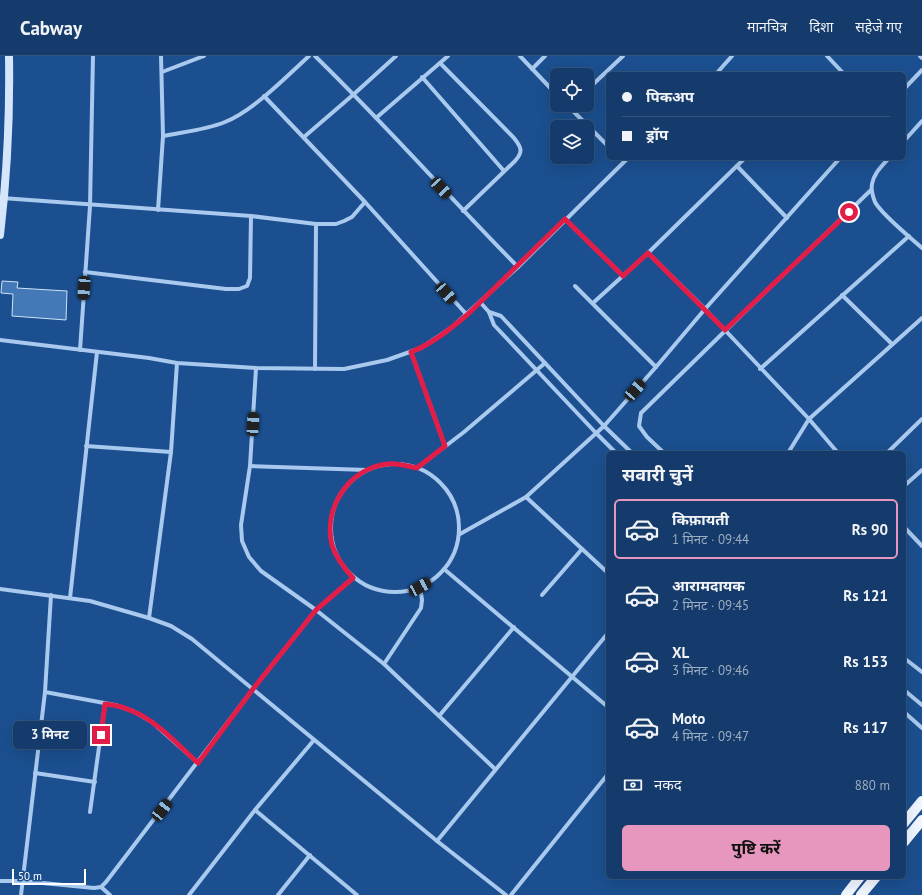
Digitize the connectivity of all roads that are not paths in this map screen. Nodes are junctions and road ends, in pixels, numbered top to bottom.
1 (9, 56) edge
2 (93, 56) edge
3 (161, 56) edge
4 (204, 56) edge
5 (309, 56) edge
6 (315, 56) edge
7 (396, 56) edge
8 (448, 56) edge
9 (520, 56) edge
10 (545, 56) edge
11 (623, 56) edge
12 (732, 56) edge
13 (827, 56) edge
14 (440, 63) junction
15 (532, 69) junction
16 (840, 70) joint
17 (922, 70) edge
18 (162, 72) junction
19 (606, 72) edge
20 (606, 72) edge
21 (720, 72) edge
22 (838, 72) edge
23 (422, 77) junction
24 (594, 83) edge
25 (906, 87) edge
26 (550, 88) edge
27 (354, 94) junction
28 (264, 96) junction
29 (575, 112) edge
30 (376, 118) junction
31 (922, 121) edge
32 (163, 136) junction
33 (304, 137) junction
34 (906, 139) edge
35 (606, 144) edge
36 (626, 160) edge
37 (743, 160) edge
38 (838, 160) edge
39 (887, 160) edge
40 (623, 162) joint
41 (737, 166) junction
42 (504, 171) junction
43 (871, 190) junction
44 (2, 198) edge
45 (365, 202) junction
46 (90, 206) junction
47 (158, 210) junction
48 (463, 211) junction
49 (251, 216) junction
50 (786, 218) junction
51 (565, 219) junction
52 (316, 224) junction
53 (0, 236) edge
54 (909, 236) junction
55 (922, 248) edge
56 (648, 253) junction
57 (518, 267) junction
58 (85, 272) junction
59 (623, 276) junction
60 (575, 286) dead end
61 (842, 295) junction
62 (480, 302) junction
63 (593, 303) junction
64 (705, 309) junction
65 (489, 312) junction
66 (467, 315) junction
67 (922, 318) edge
68 (725, 330) junction
69 (0, 340) edge
70 (892, 344) junction
71 (80, 350) junction
72 (97, 352) junction
73 (411, 352) junction
74 (177, 363) junction
75 (545, 363) junction
76 (656, 367) junction
77 (256, 368) junction
78 (314, 369) junction
79 (760, 369) junction
80 (536, 370) junction
81 (922, 419) edge
82 (809, 420) junction
83 (604, 426) junction
84 (596, 433) junction
85 (86, 446) junction
86 (445, 446) junction
87 (614, 451) edge
88 (630, 451) edge
89 (662, 451) edge
90 (789, 451) edge
91 (836, 451) edge
92 (889, 451) edge
93 (171, 452) junction
94 (250, 466) junction
95 (417, 468) junction
96 (367, 470) junction
97 (922, 470) edge
98 (906, 484) edge
99 (526, 497) junction
100 (906, 529) edge
101 (460, 534) junction
102 (922, 546) edge
103 (582, 549) junction
104 (444, 569) junction
105 (606, 571) edge
106 (353, 578) junction
107 (420, 587) junction
108 (0, 589) edge
109 (51, 595) junction
110 (542, 595) dead end
111 (70, 598) junction
112 (316, 610) junction
113 (149, 618) junction
114 (514, 628) junction
115 (606, 636) edge
116 (906, 660) edge
117 (384, 664) junction
118 (922, 672) edge
119 (573, 677) junction
120 (253, 689) junction
121 (45, 692) junction
122 (906, 692) edge
123 (105, 704) junction
124 (606, 705) edge
125 (922, 705) edge
126 (906, 714) edge
127 (439, 716) junction
128 (922, 728) edge
129 (314, 740) junction
130 (198, 763) junction
131 (495, 769) junction
132 (35, 773) junction
133 (606, 776) edge
134 (94, 782) junction
135 (922, 801) edge
136 (255, 810) junction
137 (90, 812) dead end
138 (922, 820) edge
139 (906, 821) edge
140 (906, 840) edge
141 (437, 841) junction
142 (310, 855) junction
143 (858, 879) edge
144 (874, 879) edge
145 (0, 881) edge
146 (22, 881) junction
147 (101, 887) junction
148 (21, 895) edge
149 (110, 895) edge
150 (189, 895) edge
151 (278, 895) edge
152 (357, 895) edge
153 (506, 895) edge
154 (511, 895) edge
155 (846, 895) edge
156 (861, 895) edge

1 - 44 street
2 - 46 street
3 - 18 street
4 - 18 street
5 - 28 street
6 - 27 street
7 - 27 street
8 - 14 street
9 - 15 street
10 - 15 street
11 - 19 street
12 - 21 street
13 - 16 street
14 - 23 street
14 - 42 street
15 - 26 street
16 - 22 street
17 - 25 street
18 - 32 street
20 - 24 street
23 - 30 street
23 - 42 street
27 - 30 street
27 - 33 street
28 - 32 street
28 - 33 street
29 - 35 street
30 - 48 street
31 - 34 street
32 - 47 street
33 - 45 street
36 - 40 street
37 - 41 street
38 - 50 street
39 - 43 street
40 - 51 street
41 - 50 street
41 - 56 street
42 - 48 street
43 - 54 street
43 - 68 street
44 - 46 street
44 - 53 street
45 - 52 street
45 - 66 street
46 - 47 street
46 - 58 street
47 - 49 street
48 - 57 street
49 - 52 street
49 - 58 street
50 - 64 street
51 - 57 street
51 - 59 street
52 - 78 street
54 - 55 street
54 - 61 street
56 - 59 street
56 - 64 street
57 - 62 street
58 - 71 street
59 - 63 street
60 - 63 street
61 - 70 street
61 - 79 street
62 - 65 street
62 - 66 street
63 - 76 street
64 - 68 street
64 - 76 street
65 - 75 street
65 - 80 street
66 - 73 street
67 - 70 street
68 - 79 street
68 - 89 street
69 - 71 street
70 - 82 street
71 - 72 street
72 - 74 street
72 - 85 street
73 - 78 street
73 - 86 street
74 - 77 street
74 - 93 street
75 - 80 street
75 - 83 street
76 - 83 street
77 - 78 street
77 - 94 street
79 - 82 street
80 - 84 street
80 - 86 street
81 - 92 street
82 - 90 street
82 - 91 street
83 - 84 street
83 - 88 street
84 - 87 street
84 - 99 street
85 - 93 street
85 - 111 street
86 - 95 street
93 - 113 street
94 - 96 street
94 - 112 street
95 - 96 street
95 - 101 street
96 - 106 street
97 - 98 street
99 - 101 street
99 - 103 street
100 - 102 street
101 - 104 street
103 - 105 street
103 - 110 street
104 - 107 street
104 - 114 street
106 - 107 street
106 - 112 street
107 - 117 street
108 - 109 street
109 - 111 street
109 - 121 street
111 - 113 street
112 - 117 street
112 - 120 street
113 - 120 street
114 - 119 street
114 - 127 street
115 - 119 street
116 - 118 street
117 - 127 street
119 - 124 street
119 - 131 street
120 - 129 street
120 - 130 street
121 - 123 street
121 - 132 street
122 - 125 street
123 - 130 street
123 - 134 street
126 - 128 street
127 - 131 street
129 - 136 street
129 - 141 street
130 - 147 street
131 - 141 street
132 - 134 street
132 - 146 street
133 - 154 street
134 - 137 street
135 - 139 main road
136 - 142 street
136 - 150 street
138 - 140 main road
141 - 153 street
142 - 151 street
142 - 152 street
143 - 155 main road
144 - 156 main road
145 - 146 street
146 - 147 street
146 - 148 street
147 - 149 street

